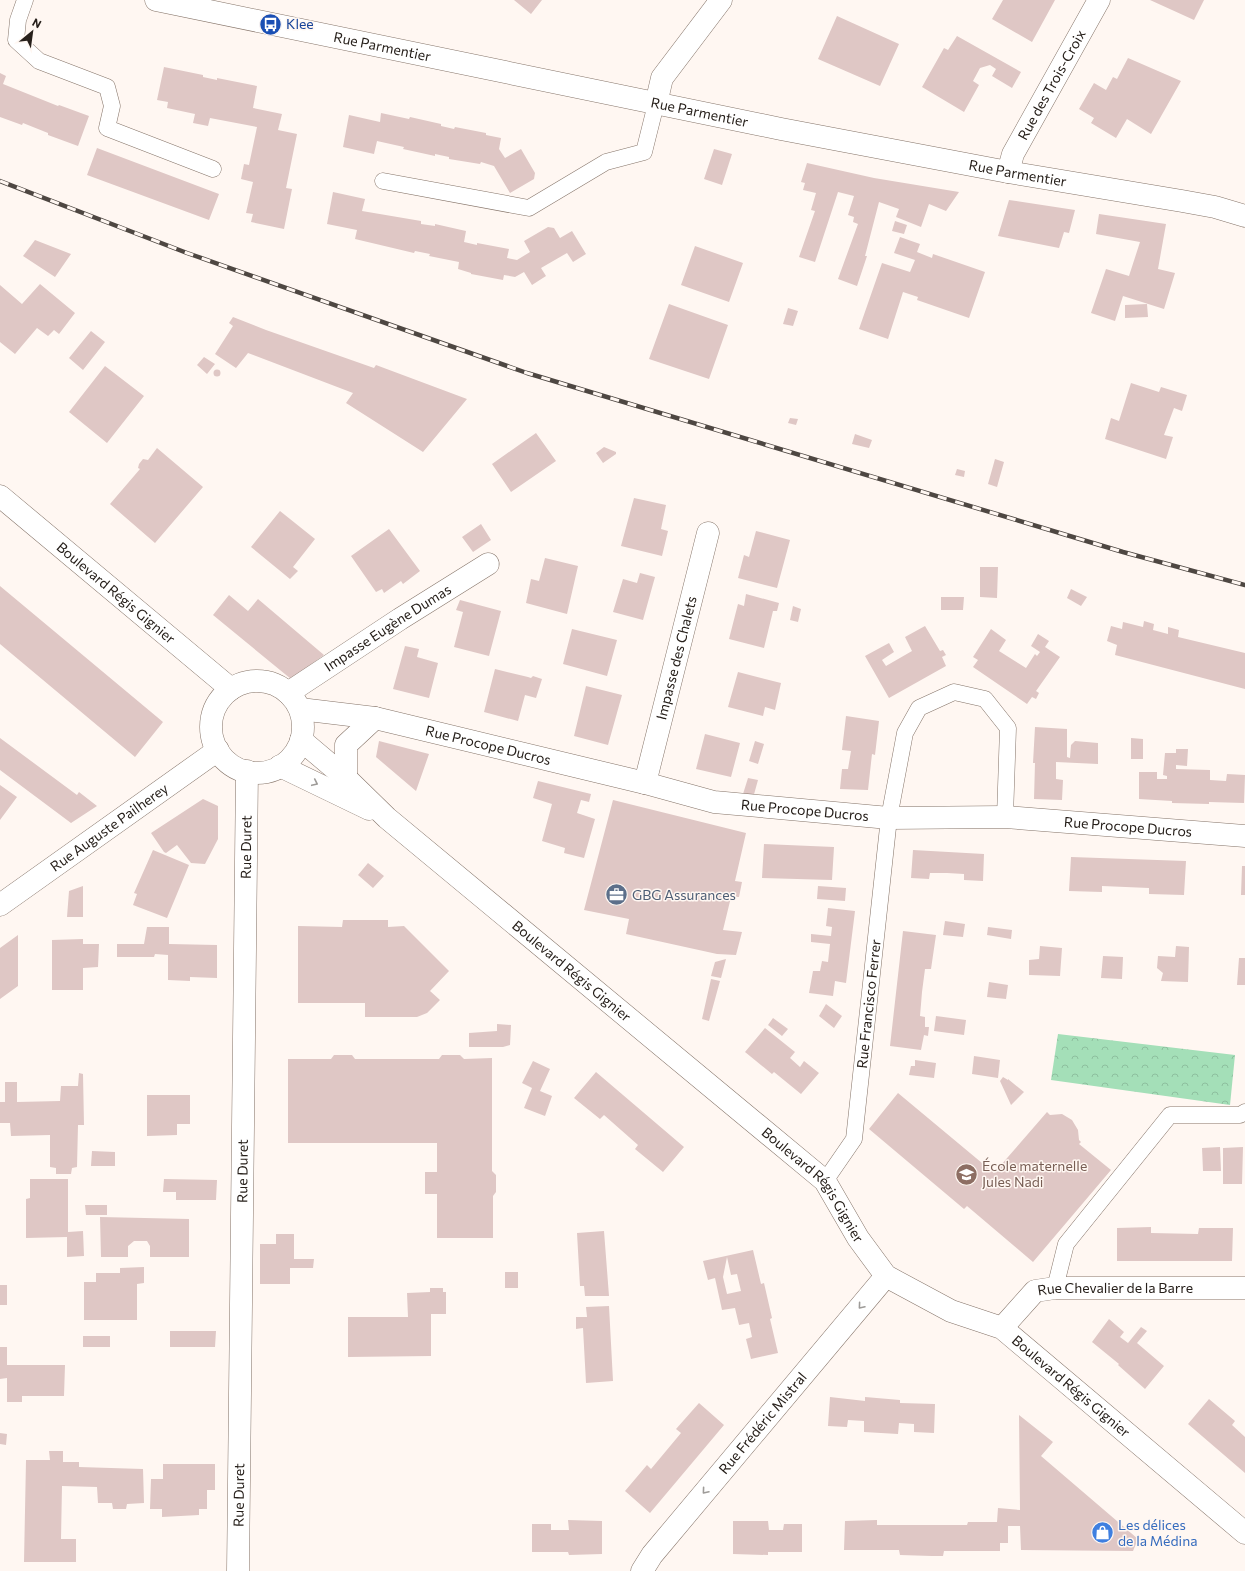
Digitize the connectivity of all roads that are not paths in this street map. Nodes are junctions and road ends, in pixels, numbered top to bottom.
1 (25, 0) edge
2 (156, 0) edge
3 (721, 0) edge
4 (1099, 0) edge
5 (656, 104) junction
6 (213, 169) dead end
7 (1008, 172) junction
8 (383, 181) dead end
9 (1245, 216) edge
10 (0, 496) edge
11 (708, 533) dead end
12 (488, 564) dead end
13 (231, 689) junction
14 (294, 701) junction
15 (375, 718) junction
16 (301, 740) junction
17 (218, 750) junction
18 (280, 766) junction
19 (247, 771) junction
20 (346, 778) junction
21 (645, 783) junction
22 (387, 818) junction
23 (889, 818) junction
24 (1005, 818) junction
25 (1245, 836) edge
26 (0, 904) edge
27 (1245, 1112) edge
28 (825, 1182) junction
29 (886, 1276) junction
30 (1055, 1288) junction
31 (1245, 1288) edge
32 (1002, 1328) junction
33 (1245, 1532) edge
34 (238, 1571) edge
35 (642, 1571) edge

1 - 6 lane
2 - 5 street, Rue Parmentier
3 - 5 street
4 - 7 street, Rue des Trois-Croix
5 - 7 street, Rue Parmentier
5 - 8 lane
7 - 9 street, Rue Parmentier
10 - 13 street, Boulevard Régis Gignier
11 - 21 street, Impasse des Chalets
12 - 14 street, Impasse Eugène Dumas
13 - 14 street
13 - 17 street
14 - 15 street, Rue Procope Ducros
14 - 16 street
15 - 20 street
15 - 21 street, Rue Procope Ducros
16 - 18 street
16 - 20 street, Boulevard Régis Gignier
17 - 19 street
17 - 26 street, Rue Auguste Pailherey
18 - 19 street
18 -> 22 street, Boulevard Régis Gignier
19 - 34 street, Rue Duret
20 - 22 street, Boulevard Régis Gignier
21 - 23 street, Rue Procope Ducros
22 - 28 street, Boulevard Régis Gignier
23 - 24 street, Rue Procope Ducros
23 - 24 lane, Rue Francisco Ferrer
23 - 28 lane, Rue Francisco Ferrer
24 - 25 street, Rue Procope Ducros
27 - 30 lane
28 - 29 street, Boulevard Régis Gignier
29 - 32 street, Boulevard Régis Gignier
29 -> 35 street, Rue Frédéric Mistral
30 - 31 street, Rue Chevalier de la Barre
30 - 32 street, Rue Chevalier de la Barre
32 - 33 street, Boulevard Régis Gignier

